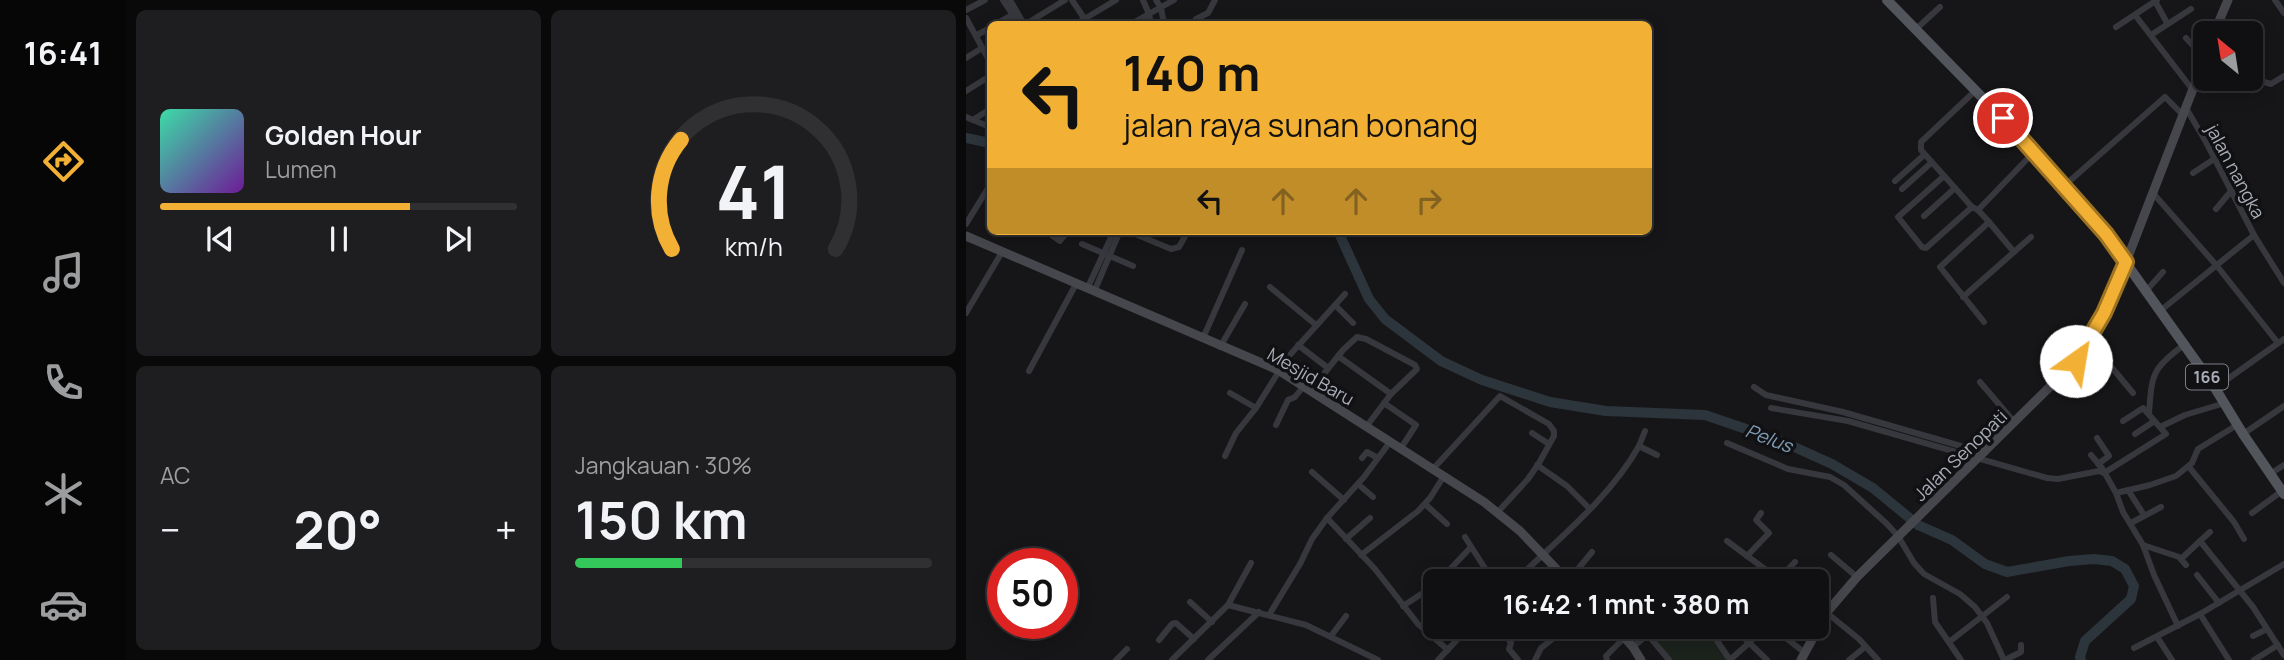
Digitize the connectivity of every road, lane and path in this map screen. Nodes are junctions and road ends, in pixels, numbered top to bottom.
1 (985, 0) edge
2 (1003, 0) edge
3 (1065, 0) edge
4 (1072, 0) edge
5 (1116, 0) edge
6 (1143, 0) edge
7 (1156, 0) edge
8 (1174, 0) edge
9 (1215, 0) edge
10 (1887, 0) edge
11 (2228, 0) edge
12 (2156, 1) edge
13 (1012, 3) edge
14 (2279, 3) edge
15 (1940, 7) dead end
16 (2191, 9) dead end
17 (966, 10) edge
18 (1156, 11) junction
19 (2284, 13) edge
20 (1015, 14) junction
21 (2135, 15) junction
22 (966, 18) edge
23 (1196, 19) dead end
24 (1002, 21) edge
25 (1018, 21) edge
26 (1022, 21) edge
27 (1030, 21) edge
28 (1085, 21) edge
29 (1087, 21) edge
30 (1137, 21) edge
31 (1152, 21) edge
32 (1162, 21) edge
33 (2220, 21) edge
34 (2167, 23) junction
35 (968, 27) edge
36 (2116, 27) dead end
37 (1916, 29) junction
38 (987, 30) edge
39 (976, 35) junction
40 (2151, 35) junction
41 (2186, 38) dead end
42 (2193, 45) edge
43 (982, 48) junction
44 (987, 57) edge
45 (966, 58) edge
46 (2284, 76) edge
47 (987, 78) edge
48 (2263, 82) edge
49 (2192, 89) joint
50 (966, 90) edge
51 (1976, 90) junction
52 (987, 110) edge
53 (2184, 111) junction
54 (970, 119) edge
55 (987, 126) edge
56 (2034, 152) junction
57 (1924, 155) junction
58 (2214, 159) junction
59 (1931, 163) junction
60 (2193, 173) dead end
61 (1944, 176) junction
62 (1895, 181) dead end
63 (2064, 186) junction
64 (1955, 188) junction
65 (1902, 189) dead end
66 (987, 190) edge
67 (2232, 190) junction
68 (2152, 192) junction
69 (1975, 208) junction
70 (2216, 209) dead end
71 (1924, 216) dead end
72 (1989, 222) junction
73 (966, 224) edge
74 (1052, 235) edge
75 (1065, 235) edge
76 (1113, 235) edge
77 (1118, 235) edge
78 (1138, 235) edge
79 (1186, 235) edge
80 (2254, 235) junction
81 (966, 236) edge
82 (2031, 237) dead end
83 (1082, 244) dead end
84 (1242, 250) dead end
85 (1002, 252) junction
86 (2014, 252) junction
87 (1107, 255) junction
88 (2126, 262) junction
89 (1133, 266) dead end
90 (2217, 266) junction
91 (2163, 272) dead end
92 (2284, 283) edge
93 (1076, 284) junction
94 (1270, 287) dead end
95 (1091, 290) junction
96 (2146, 291) junction
97 (1345, 294) dead end
98 (1963, 297) junction
99 (1245, 304) dead end
100 (1335, 305) junction
101 (2160, 311) junction
102 (966, 313) edge
103 (1984, 322) dead end
104 (1353, 323) dead end
105 (1316, 325) junction
106 (1203, 338) junction
107 (2089, 340) junction
108 (2281, 341) edge
109 (1298, 345) junction
110 (2184, 345) junction
111 (1220, 347) junction
112 (1338, 356) junction
113 (2076, 361) junction
114 (1328, 368) junction
115 (1278, 370) junction
116 (1029, 371) dead end
117 (1980, 382) dead end
118 (2097, 385) dead end
119 (1754, 387) dead end
120 (2215, 388) junction
121 (1306, 389) junction
122 (1230, 393) dead end
123 (2133, 393) dead end
124 (1391, 394) junction
125 (1384, 403) junction
126 (2225, 403) junction
127 (2284, 406) edge
128 (1256, 408) junction
129 (1771, 408) dead end
130 (2123, 421) dead end
131 (2015, 424) junction
132 (2157, 424) junction
133 (1276, 425) dead end
134 (1366, 427) junction
135 (2244, 430) junction
136 (1645, 431) dead end
137 (1532, 433) dead end
138 (2135, 434) dead end
139 (2097, 438) dead end
140 (1390, 442) junction
141 (1727, 443) dead end
142 (1549, 444) junction
143 (1639, 446) junction
144 (1401, 448) junction
145 (1657, 455) dead end
146 (2091, 455) dead end
147 (1225, 456) dead end
148 (1982, 456) junction
149 (1362, 458) dead end
150 (1378, 458) junction
151 (1537, 466) junction
152 (2101, 467) junction
153 (2189, 467) junction
154 (1433, 469) junction
155 (2276, 470) edge
156 (1312, 472) dead end
157 (1444, 476) junction
158 (1358, 484) junction
159 (2128, 490) junction
160 (2116, 493) junction
161 (2283, 493) edge
162 (1373, 497) dead end
163 (1344, 500) junction
164 (1425, 503) junction
165 (2161, 507) dead end
166 (1589, 508) junction
167 (1497, 513) junction
168 (1761, 513) dead end
169 (2252, 513) dead end
170 (2144, 515) junction
171 (1370, 517) dead end
172 (1327, 518) junction
173 (2130, 523) junction
174 (1447, 524) dead end
175 (2210, 532) dead end
176 (1465, 537) dead end
177 (1346, 539) junction
178 (2244, 539) dead end
179 (1895, 540) junction
180 (1727, 541) dead end
181 (2200, 541) junction
182 (2143, 545) junction
183 (1471, 547) junction
184 (1592, 552) dead end
185 (1543, 554) junction
186 (1361, 555) junction
187 (1830, 555) dead end
188 (1747, 556) junction
189 (1795, 562) dead end
190 (1251, 563) dead end
191 (2284, 564) edge
192 (1761, 568) edge
193 (1450, 569) edge
194 (1485, 569) edge
195 (1527, 569) edge
196 (1557, 569) edge
197 (1578, 569) edge
198 (1789, 569) edge
199 (2197, 575) dead end
200 (1857, 577) junction
201 (2238, 590) junction
202 (1423, 593) edge
203 (2007, 597) dead end
204 (1933, 598) dead end
205 (1190, 602) dead end
206 (2219, 603) junction
207 (1228, 605) junction
208 (1403, 606) junction
209 (1829, 610) edge
210 (1259, 612) junction
211 (1829, 614) edge
212 (2200, 614) junction
213 (1269, 615) junction
214 (1346, 616) dead end
215 (1983, 617) junction
216 (1212, 622) junction
217 (2178, 626) junction
218 (2267, 629) junction
219 (1331, 636) junction
220 (2253, 636) dead end
221 (2157, 637) junction
222 (1194, 639) junction
223 (1458, 639) edge
224 (1508, 639) edge
225 (1552, 639) edge
226 (1623, 639) edge
227 (1627, 639) edge
228 (1643, 639) edge
229 (1651, 639) edge
230 (1716, 639) edge
231 (1747, 639) edge
232 (1752, 639) edge
233 (1784, 639) edge
234 (1812, 639) edge
235 (1159, 640) dead end
236 (1750, 642) junction
237 (1949, 642) junction
238 (2021, 645) dead end
239 (2278, 645) junction
240 (1865, 646) junction
241 (1633, 647) junction
242 (2134, 648) dead end
243 (1127, 649) dead end
244 (1448, 650) junction
245 (2284, 656) edge
246 (1802, 657) edge
247 (1116, 660) edge
248 (1172, 660) edge
249 (1208, 660) edge
250 (1378, 660) edge
251 (1438, 660) edge
252 (1518, 660) edge
253 (1535, 660) edge
254 (1607, 660) edge
255 (1641, 660) edge
256 (1669, 660) edge
257 (1730, 660) edge
258 (1767, 660) edge
259 (1849, 660) edge
260 (1878, 660) edge
261 (1961, 660) edge
262 (2004, 660) edge
263 (2172, 660) edge
264 (2229, 660) edge
265 (2254, 660) edge

1 - 17 street
2 - 13 street
3 - 27 street
4 - 28 street
5 - 29 street
6 - 18 street
7 - 18 street
8 - 18 street
9 - 23 street
10 - 37 main road, 166
11 - 33 main road
12 - 21 street
12 - 34 street
13 - 20 street
14 - 19 street
15 - 37 street
16 - 34 street
18 - 30 street
18 - 31 street
18 - 32 street
20 - 24 street
20 - 25 street
20 - 26 street
21 - 36 street
21 - 40 street
22 - 35 street
34 - 40 street
35 - 39 street
37 - 51 main road, 166
38 - 39 street
39 - 43 street
40 - 49 street
41 - 42 street
43 - 44 street
43 - 45 street
46 - 48 street
47 - 50 street
49 - 53 main road, Jalan Senopati
51 - 56 main road, 166
51 - 57 street
52 - 54 street
53 - 58 street, jalan nangka
53 - 63 street
53 - 68 main road, Jalan Senopati
54 - 55 street
56 - 63 main road, 166
56 - 69 street
57 - 59 street
57 - 62 street
58 - 60 street
58 - 67 street, jalan nangka
59 - 61 street
59 - 65 street
61 - 64 street
61 - 69 street
63 - 88 main road, 166
64 - 69 street
64 - 71 street
66 - 73 street
67 - 70 street
67 - 80 street, jalan nangka
68 - 88 main road, Jalan Senopati
68 - 90 street
69 - 72 street
72 - 86 street
72 - 98 street
74 - 75 street
76 - 87 street
77 - 87 street
78 - 79 street
80 - 90 street
80 - 92 street, jalan nangka
81 - 85 main road, Mesjid Baru
82 - 86 street
83 - 87 street
84 - 106 street
85 - 93 main road, Mesjid Baru
85 - 102 street
86 - 98 street
87 - 89 street
87 - 95 street
88 - 96 main road, 166
88 - 107 main road, Jalan Senopati
90 - 101 street
90 - 108 street
91 - 96 street
93 - 95 main road, Mesjid Baru
93 - 116 street
94 - 105 street
95 - 106 main road, Mesjid Baru
96 - 101 main road, 166
97 - 100 street
98 - 103 street
99 - 111 street
100 - 104 street
100 - 105 street
101 - 110 main road, 166
105 - 109 street
106 - 111 main road, Mesjid Baru
107 - 113 main road, Jalan Senopati
107 - 123 street
108 - 120 street
109 - 114 street
109 - 115 street
110 - 120 main road, 166
110 - 132 street
111 - 115 main road, Mesjid Baru
112 - 114 street
112 - 124 street
112 - 124 street
113 - 118 street
113 - 131 main road, Jalan Senopati
114 - 121 street
115 - 121 main road, Mesjid Baru
115 - 128 street
117 - 131 street
119 - 148 street
120 - 126 main road, 166
121 - 133 street
121 - 134 main road, Mesjid Baru
122 - 128 street
124 - 125 street
125 - 134 street
125 - 144 street
126 - 132 street
126 - 135 main road, 166
127 - 135 street
128 - 147 street
129 - 148 street
130 - 132 street
131 - 148 main road, Jalan Senopati
132 - 138 street
132 - 152 street
134 - 140 main road, Mesjid Baru
135 - 153 street
135 - 155 main road, 166
136 - 143 street
137 - 142 street
139 - 152 street
140 - 144 main road, Mesjid Baru
140 - 150 street
141 - 179 street
142 - 151 street
142 - 154 street
143 - 145 street
143 - 166 street
144 - 154 main road, Mesjid Baru
146 - 152 street
148 - 152 street
148 - 179 main road, Jalan Senopati
149 - 150 street
150 - 158 street
151 - 166 street
151 - 167 street
152 - 160 street
153 - 159 street
153 - 178 street
154 - 157 main road, Mesjid Baru
155 - 161 main road, 166
156 - 163 street
157 - 164 street
157 - 167 main road, Mesjid Baru
158 - 162 street
158 - 163 street
159 - 160 street
159 - 170 street
160 - 173 street
161 - 169 street
163 - 172 street
164 - 174 street
164 - 186 street
165 - 170 street
166 - 185 street
167 - 185 main road, Mesjid Baru
168 - 188 street
170 - 173 street
171 - 177 street
172 - 177 street
172 - 213 street
173 - 182 street
175 - 181 street
176 - 183 street
177 - 186 street
179 - 200 main road, Jalan Senopati
179 - 215 street
180 - 188 street
181 - 182 street
181 - 201 street
182 - 217 street
183 - 193 street
183 - 194 street
184 - 197 street
185 - 195 street
185 - 196 main road, Mesjid Baru
186 - 208 street
187 - 200 street
188 - 192 street
189 - 198 street
190 - 207 street
191 - 201 street
199 - 206 street
200 - 209 main road, Jalan Senopati
201 - 206 street
201 - 218 street
202 - 208 street
203 - 215 street
204 - 237 street
205 - 216 street
206 - 212 street
207 - 210 street
207 - 216 street
208 - 244 street
210 - 213 street
210 - 249 street
211 - 240 street
212 - 217 street
212 - 264 street
213 - 219 street
214 - 219 street
215 - 237 street
215 - 262 street
216 - 222 street
217 - 221 street
218 - 220 street
218 - 239 street
219 - 250 street
221 - 242 street
221 - 263 street
222 - 235 street
222 - 248 street
223 - 244 street
224 - 252 street
225 - 253 street
226 - 254 street
227 - 241 main road
228 - 241 street
229 - 256 street
230 - 257 street
231 - 236 street
232 - 236 street
233 - 246 street
234 - 246 main road, Jalan Senopati
236 - 257 street
236 - 258 street
237 - 261 street
238 - 262 street
239 - 245 street
239 - 265 street
240 - 259 street
240 - 260 street
241 - 255 main road
243 - 247 street
244 - 251 street

